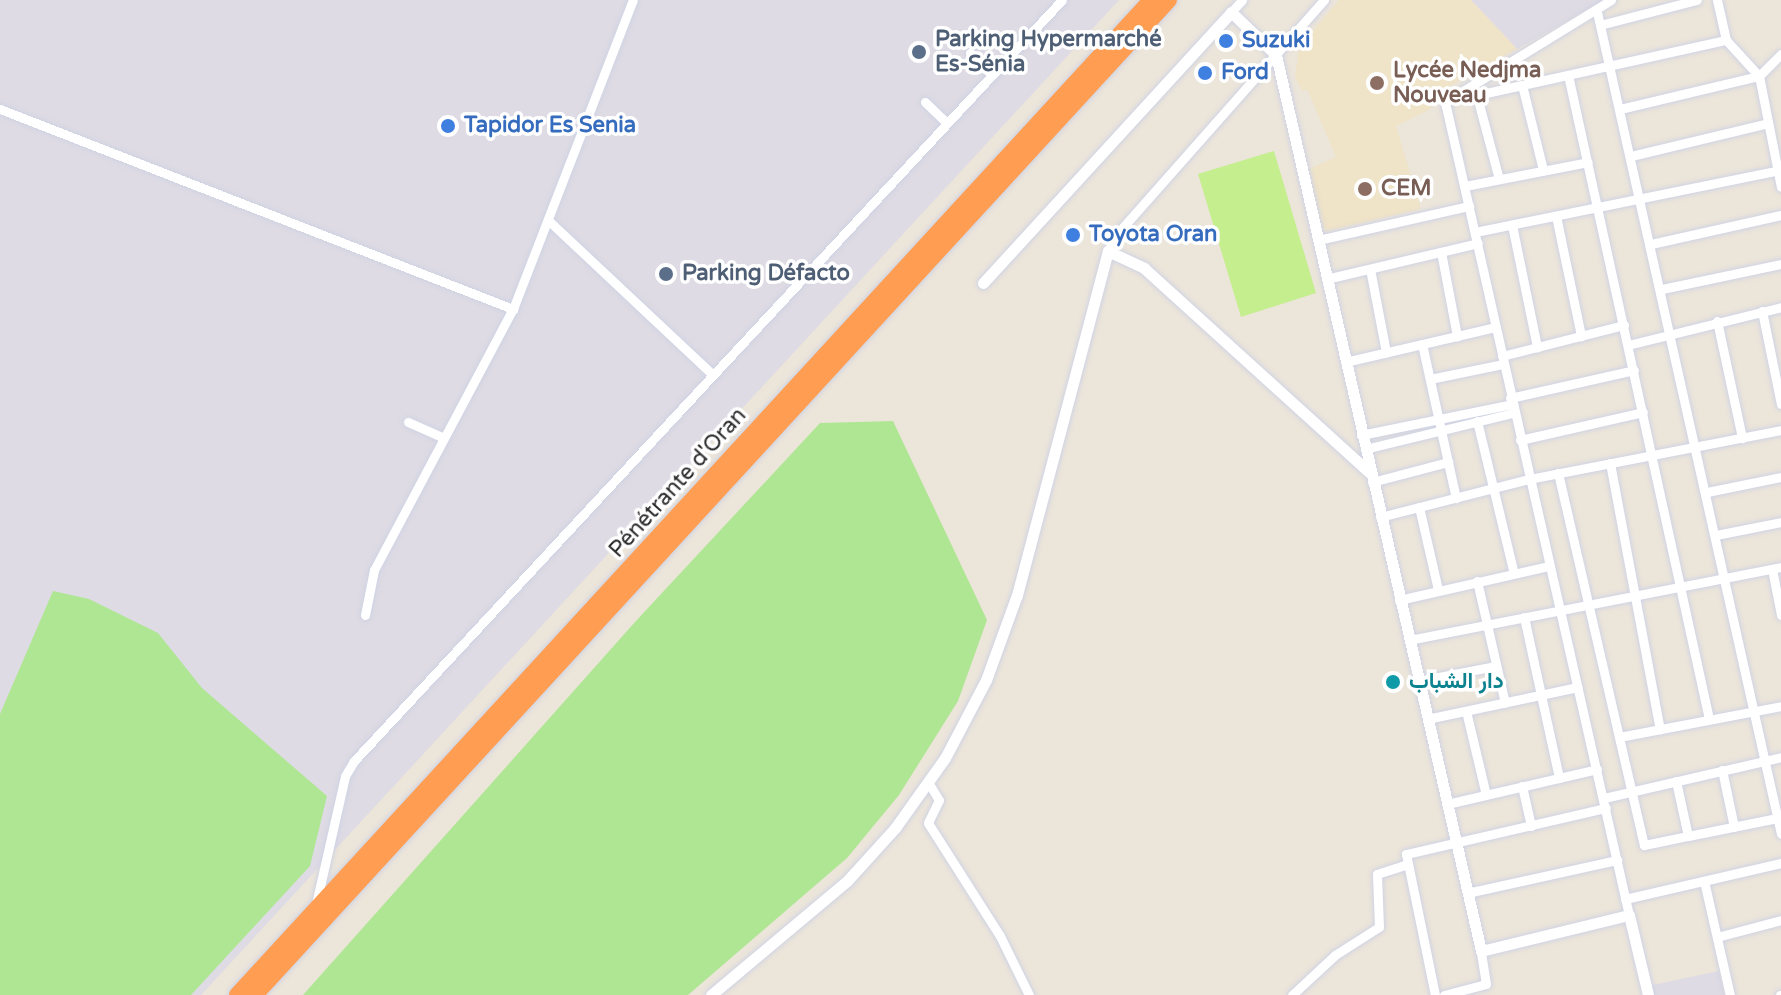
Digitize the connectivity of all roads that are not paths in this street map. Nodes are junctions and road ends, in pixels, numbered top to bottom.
1 (633, 0) edge
2 (1062, 0) edge
3 (1151, 0) edge
4 (1169, 0) edge
5 (1242, 0) edge
6 (1324, 0) edge
7 (1611, 0) edge
8 (1697, 0) edge
9 (1717, 0) edge
10 (1231, 12) junction
11 (1597, 12) junction
12 (1600, 25) junction
13 (1726, 40) junction
14 (970, 53) dead end
15 (1781, 54) edge
16 (1276, 55) junction
17 (1610, 66) junction
18 (992, 75) junction
19 (1568, 75) junction
20 (1759, 76) junction
21 (1473, 82) junction
22 (1522, 85) junction
23 (1477, 95) junction
24 (925, 102) dead end
25 (0, 109) edge
26 (1620, 109) junction
27 (947, 123) junction
28 (1768, 123) junction
29 (1631, 156) junction
30 (1588, 162) junction
31 (1543, 170) junction
32 (1779, 170) edge
33 (1499, 179) junction
34 (1465, 186) junction
35 (1781, 187) edge
36 (1641, 198) junction
37 (1469, 206) junction
38 (1598, 207) junction
39 (1781, 215) edge
40 (1556, 216) junction
41 (548, 220) junction
42 (1512, 225) junction
43 (1475, 232) junction
44 (1318, 240) junction
45 (1478, 243) junction
46 (1651, 244) junction
47 (1108, 251) junction
48 (1441, 252) junction
49 (1781, 264) edge
50 (1370, 269) junction
51 (1326, 279) junction
52 (983, 283) dead end
53 (1662, 289) junction
54 (1781, 307) edge
55 (513, 309) junction
56 (1762, 311) junction
57 (1717, 321) junction
58 (1624, 325) junction
59 (1495, 327) junction
60 (1672, 332) junction
61 (1457, 336) junction
62 (1581, 336) junction
63 (1422, 344) junction
64 (1628, 345) junction
65 (1537, 347) junction
66 (1386, 352) junction
67 (1502, 360) junction
68 (1345, 362) junction
69 (1634, 370) junction
70 (712, 374) junction
71 (1430, 379) junction
72 (1781, 404) edge
73 (1512, 405) junction
74 (1643, 412) junction
75 (1477, 421) junction
76 (408, 422) dead end
77 (1439, 424) junction
78 (1781, 430) edge
79 (1361, 435) junction
80 (444, 438) junction
81 (1742, 438) junction
82 (1520, 440) junction
83 (1697, 448) junction
84 (1365, 449) junction
85 (1653, 455) junction
86 (1448, 462) junction
87 (1610, 463) junction
88 (1558, 473) junction
89 (1781, 477) edge
90 (1371, 478) junction
91 (1529, 479) junction
92 (1493, 488) junction
93 (1707, 492) junction
94 (1456, 498) junction
95 (1419, 507) junction
96 (1380, 517) junction
97 (1781, 522) edge
98 (1716, 535) junction
99 (1549, 566) junction
100 (1777, 568) edge
101 (1514, 574) junction
102 (1725, 578) junction
103 (1477, 581) junction
104 (1682, 587) junction
105 (1438, 590) junction
106 (1636, 596) junction
107 (1399, 600) junction
108 (1589, 605) junction
109 (1560, 610) junction
110 (365, 615) dead end
111 (1781, 615) edge
112 (1524, 617) junction
113 (1485, 625) junction
114 (1409, 640) junction
115 (1495, 666) junction
116 (1418, 681) junction
117 (1578, 687) junction
118 (1541, 695) junction
119 (1505, 703) junction
120 (1781, 706) edge
121 (1466, 711) junction
122 (1752, 712) junction
123 (1427, 719) junction
124 (1709, 719) junction
125 (1660, 729) junction
126 (1619, 737) junction
127 (1781, 757) edge
128 (1763, 760) junction
129 (1597, 769) junction
130 (1722, 770) junction
131 (1559, 778) junction
132 (1676, 781) junction
133 (928, 782) junction
134 (1522, 786) junction
135 (1632, 791) junction
136 (1486, 795) junction
137 (1605, 803) junction
138 (1447, 804) junction
139 (1777, 818) junction
140 (1531, 826) junction
141 (1734, 827) junction
142 (1781, 834) edge
143 (1688, 836) junction
144 (1456, 843) junction
145 (1617, 860) junction
146 (1781, 863) edge
147 (1404, 865) junction
148 (1704, 881) junction
149 (1467, 893) junction
150 (1625, 899) junction
151 (315, 910) junction
152 (1629, 915) junction
153 (1781, 920) edge
154 (1717, 937) junction
155 (1481, 951) junction
156 (237, 995) edge
157 (255, 995) edge
158 (711, 995) edge
159 (1029, 995) edge
160 (1292, 995) edge
161 (1435, 995) edge
162 (1444, 995) edge
163 (1648, 995) edge
164 (1730, 995) edge

1 - 41 street
2 - 18 street
3 - 151 highway, Pénétrante d'Oran
4 - 157 highway, Pénétrante d'Oran
5 - 10 street
6 - 16 street
7 - 11 street
8 - 12 street
9 - 13 street
10 - 16 street
10 - 52 street
11 - 12 street
11 - 21 street
12 - 17 street
13 - 17 street
13 - 20 street
14 - 18 street
15 - 20 street
16 - 44 street
16 - 47 street
17 - 19 street
17 - 26 street
18 - 27 street
19 - 22 street
19 - 30 street
20 - 26 street
20 - 28 street
21 - 23 street
21 - 34 street
22 - 23 street
22 - 31 street
23 - 33 street
24 - 27 street
25 - 55 street
26 - 29 street
27 - 70 street
28 - 29 street
28 - 32 street
29 - 36 street
30 - 31 street
30 - 38 street
31 - 33 street
32 - 35 street
32 - 36 street
33 - 34 street
34 - 37 street
36 - 38 street
36 - 46 street
37 - 43 street
37 - 44 street
38 - 40 street
38 - 58 street
39 - 46 street
40 - 42 street
40 - 62 street
41 - 55 street
41 - 70 street
42 - 43 street
42 - 65 street
43 - 45 street
44 - 51 street
45 - 48 street
45 - 59 street
46 - 53 street
47 - 90 street
47 - 133 street
48 - 50 street
48 - 61 street
49 - 53 street
50 - 51 street
50 - 66 street
51 - 68 street
53 - 60 street
54 - 56 street
55 - 80 street
56 - 57 street
56 - 72 street
57 - 60 street
57 - 81 street
58 - 62 street
58 - 64 street
59 - 61 street
59 - 67 street
60 - 64 street
60 - 83 street
61 - 63 street
62 - 65 street
63 - 66 street
63 - 71 street
64 - 69 street
65 - 67 street
66 - 68 street
67 - 71 street
67 - 73 street
68 - 79 street
69 - 73 street
69 - 74 street
70 - 151 street
71 - 77 street
73 - 75 street
73 - 77 street
73 - 82 street
74 - 82 street
74 - 85 street
75 - 77 street
75 - 92 street
76 - 80 street
77 - 79 street
77 - 84 street
77 - 86 street
78 - 81 street
79 - 84 street
80 - 110 street
81 - 83 street
82 - 91 street
83 - 85 street
83 - 93 street
84 - 90 street
85 - 87 street
85 - 104 street
86 - 90 street
86 - 94 street
87 - 88 street
87 - 106 street
88 - 91 street
88 - 108 street
89 - 93 street
90 - 96 street
91 - 92 street
91 - 99 street
92 - 94 street
92 - 101 street
93 - 98 street
94 - 95 street
95 - 96 street
95 - 105 street
96 - 107 street
97 - 98 street
98 - 102 street
99 - 101 street
99 - 109 street
100 - 102 street
100 - 111 street
101 - 103 street
102 - 104 street
102 - 122 street
103 - 105 street
103 - 113 street
104 - 106 street
104 - 124 street
105 - 107 street
106 - 108 street
106 - 125 street
107 - 114 street
108 - 109 street
108 - 126 street
109 - 112 street
109 - 117 street
112 - 113 street
112 - 118 street
113 - 114 street
113 - 115 street
114 - 116 street
115 - 116 street
115 - 119 street
116 - 123 street
117 - 118 street
117 - 129 street
118 - 119 street
118 - 131 street
119 - 121 street
120 - 122 street
121 - 123 street
121 - 136 street
122 - 124 street
122 - 128 street
123 - 138 street
124 - 125 street
125 - 126 street
126 - 135 street
127 - 128 street
128 - 130 street
128 - 139 street
129 - 131 street
129 - 137 street
130 - 132 street
130 - 141 street
131 - 134 street
132 - 135 street
132 - 143 street
133 - 158 street
133 - 159 street
134 - 136 street
134 - 140 street
135 - 137 street
135 - 143 street
136 - 138 street
137 - 140 street
137 - 145 street
138 - 144 street
139 - 141 street
139 - 142 street
140 - 144 street
141 - 143 street
144 - 147 street
144 - 149 street
145 - 149 street
145 - 150 street
146 - 148 street
147 - 160 street
147 - 161 street
148 - 150 street
148 - 154 street
149 - 155 street
150 - 152 street
151 - 156 highway, Pénétrante d'Oran
152 - 155 street
152 - 163 street
153 - 154 street
154 - 164 street
155 - 162 street

